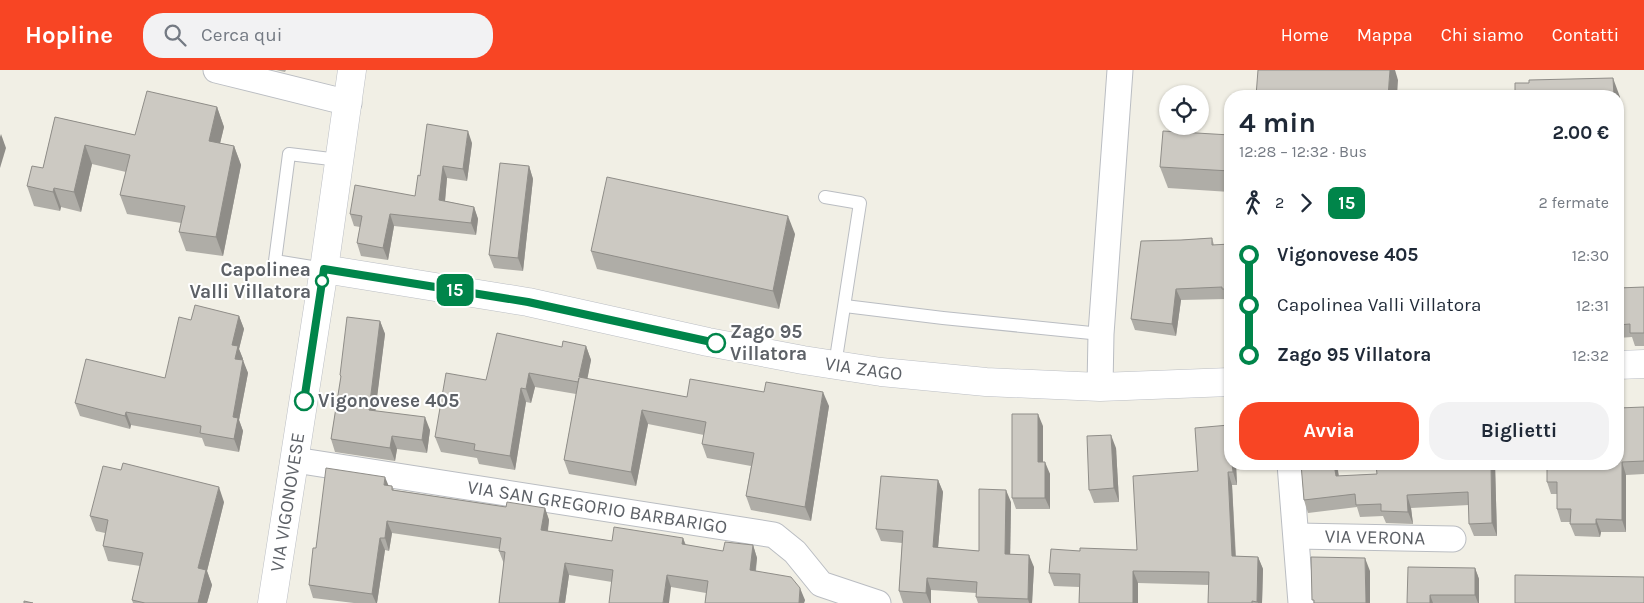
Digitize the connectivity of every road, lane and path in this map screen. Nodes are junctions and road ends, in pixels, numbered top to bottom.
1 (216, 70) edge
2 (352, 70) edge
3 (1120, 70) edge
4 (349, 103) junction
5 (340, 160) junction
6 (825, 197) dead end
7 (324, 269) junction
8 (845, 306) junction
9 (1101, 334) junction
10 (1644, 364) edge
11 (835, 365) junction
12 (1624, 365) edge
13 (1224, 382) edge
14 (1100, 387) junction
15 (295, 460) junction
16 (1291, 470) edge
17 (1297, 536) junction
18 (1453, 539) dead end
19 (272, 603) edge
20 (878, 603) edge
21 (1301, 603) edge

1 - 4 street
2 - 4 street, VIA VIGONOVESE
3 - 9 street
4 - 5 street, VIA VIGONOVESE
5 - 7 street, VIA VIGONOVESE
5 - 7 lane
6 - 8 lane
7 - 11 street, VIA ZAGO
7 - 15 street, VIA VIGONOVESE
8 - 9 lane
8 - 11 lane
9 - 14 street
10 - 12 street
11 - 14 street, VIA ZAGO
13 - 14 street, VIA ZAGO
15 - 19 street, VIA VIGONOVESE
15 - 20 street, VIA SAN GREGORIO BARBARIGO
16 - 17 street, VIA VERONA
17 - 18 street, VIA VERONA
17 - 21 street, VIA VERONA

